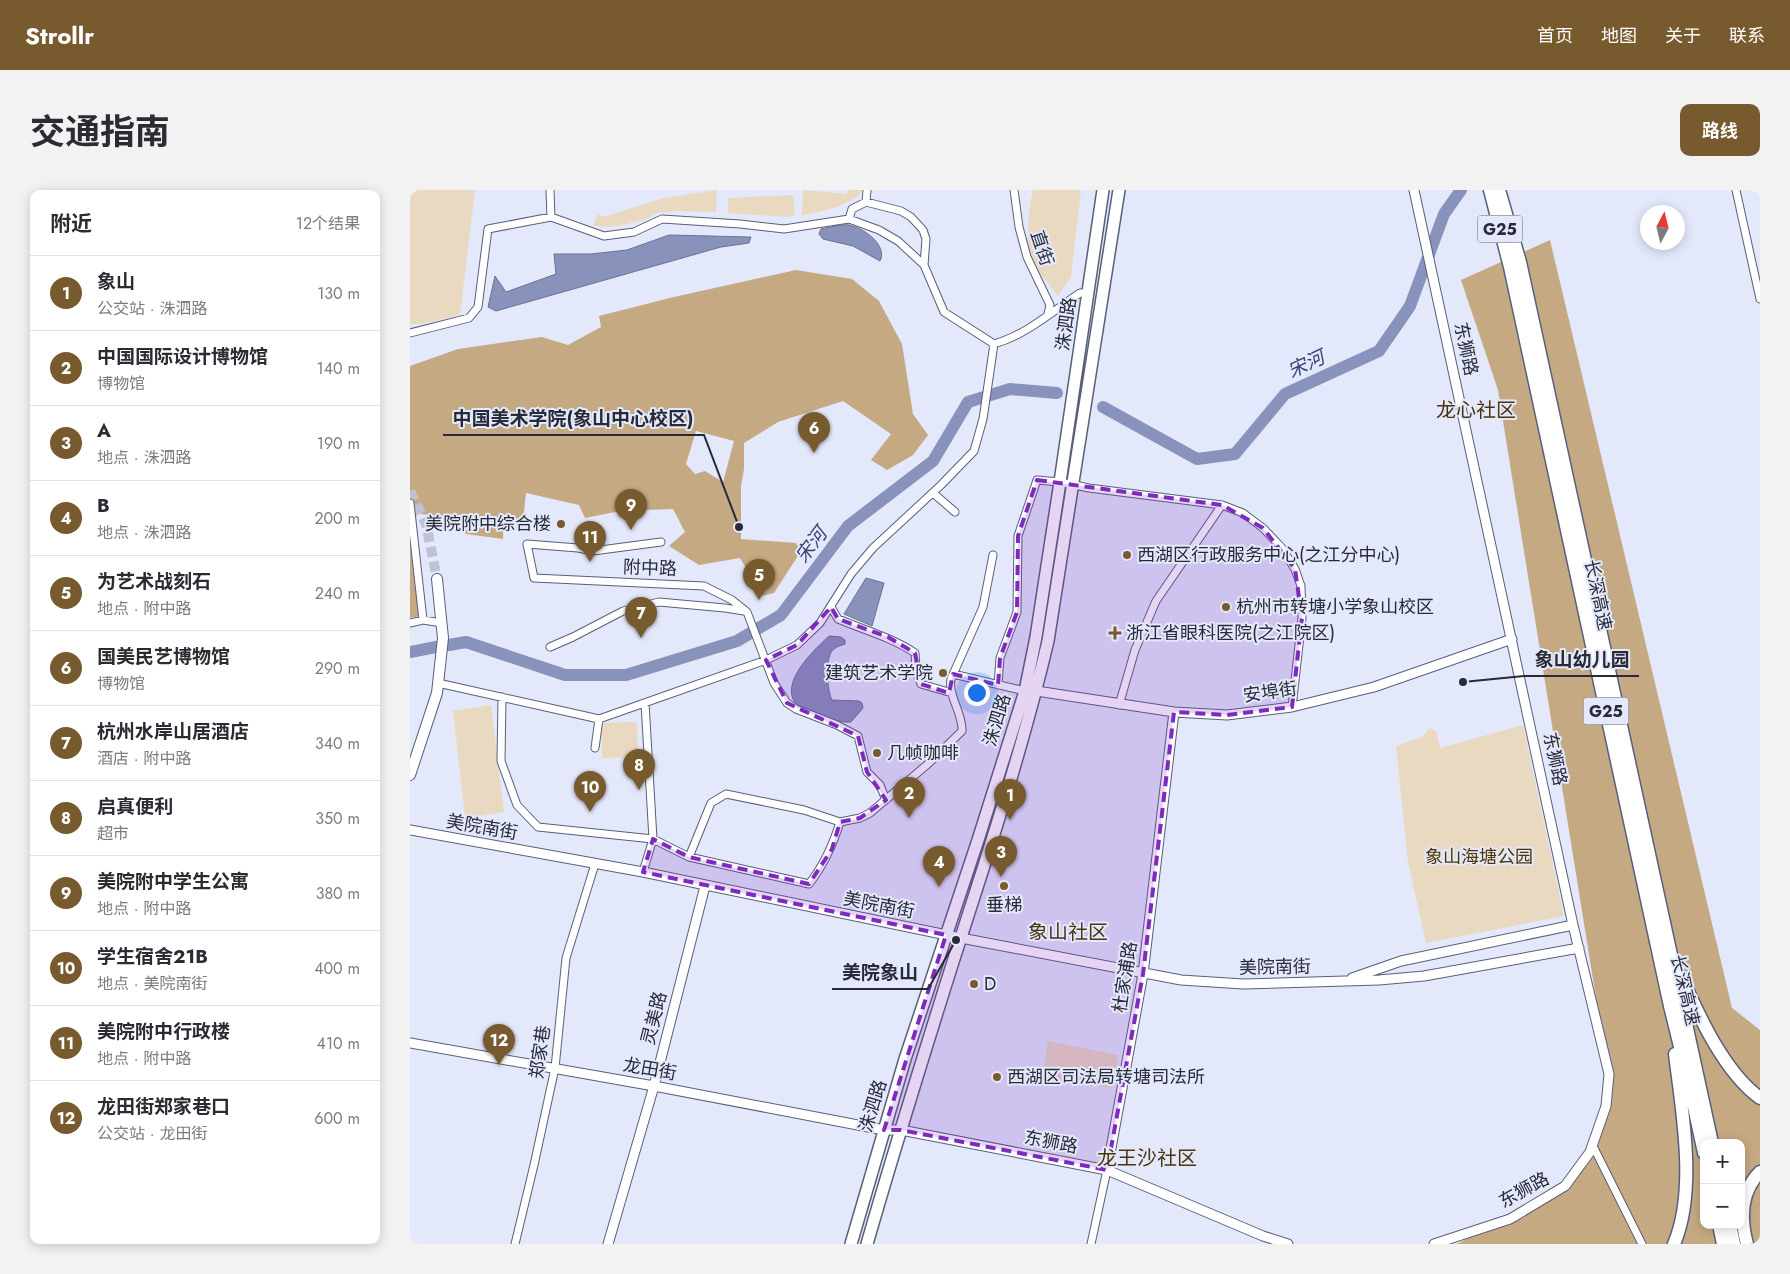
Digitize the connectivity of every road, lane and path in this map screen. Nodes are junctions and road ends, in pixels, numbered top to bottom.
1 (550, 190) edge
2 (867, 190) edge
3 (1014, 190) edge
4 (1103, 190) edge
5 (1120, 190) edge
6 (1414, 190) edge
7 (1490, 190) edge
8 (1499, 190) edge
9 (1736, 190) edge
10 (866, 202) junction
11 (551, 217) junction
12 (849, 219) junction
13 (924, 265) junction
14 (1515, 265) junction
15 (1088, 293) junction
16 (1760, 299) edge
17 (1048, 314) junction
18 (410, 333) edge
19 (994, 344) junction
20 (1060, 482) junction
21 (1073, 484) junction
22 (932, 493) junction
23 (410, 503) edge
24 (1222, 506) junction
25 (955, 512) dead end
26 (661, 542) dead end
27 (994, 555) dead end
28 (437, 579) tunnel mouth
29 (830, 607) junction
30 (747, 612) junction
31 (423, 620) junction
32 (410, 623) edge
33 (442, 623) junction
34 (1512, 640) junction
35 (550, 647) dead end
36 (766, 660) junction
37 (953, 674) junction
38 (438, 683) junction
39 (998, 685) junction
40 (1031, 690) junction
41 (952, 693) junction
42 (502, 697) junction
43 (645, 703) junction
44 (1120, 705) junction
45 (1292, 707) junction
46 (1174, 712) junction
47 (599, 719) junction
48 (595, 748) dead end
49 (410, 774) edge
50 (886, 800) junction
51 (840, 822) junction
52 (410, 830) edge
53 (653, 839) junction
54 (688, 857) junction
55 (595, 864) junction
56 (643, 872) junction
57 (705, 886) junction
58 (1573, 925) junction
59 (946, 935) junction
60 (961, 938) junction
61 (1579, 948) junction
62 (1670, 953) junction
63 (1143, 974) junction
64 (1345, 981) junction
65 (1670, 1006) junction
66 (410, 1043) edge
67 (555, 1068) junction
68 (654, 1086) junction
69 (1760, 1098) edge
70 (884, 1130) junction
71 (902, 1130) junction
72 (1701, 1139) edge
73 (1711, 1139) edge
74 (1592, 1144) junction
75 (1107, 1170) junction
76 (1760, 1172) edge
77 (1720, 1229) edge
78 (1731, 1229) edge
79 (515, 1244) edge
80 (608, 1244) edge
81 (851, 1244) edge
82 (867, 1244) edge
83 (1091, 1244) edge
84 (1288, 1244) edge
85 (1434, 1244) edge
86 (1642, 1244) edge
87 (1674, 1244) edge
88 (1723, 1244) edge
89 (1734, 1244) edge
90 (1746, 1244) edge

1 - 11 street
2 - 10 street
3 - 17 street, 直街
4 - 15 main road, 洙泗路
5 - 21 main road, 洙泗路
6 - 34 street, 东狮路
7 - 14 highway, 长深高速 / G25
8 - 14 highway, 长深高速 / G25
9 - 16 street
10 - 12 street
10 - 13 street
11 - 12 street
11 - 18 street
12 - 13 street
13 - 19 street
14 - 62 highway, 长深高速 / G25
14 - 65 highway, 长深高速 / G25
15 - 17 street
15 - 20 main road, 洙泗路
17 - 19 street
19 - 22 street
20 - 21 street
20 - 39 street
20 - 40 main road, 洙泗路
21 - 24 street
21 - 40 main road, 洙泗路
22 - 25 street
22 - 29 street
23 - 31 street
24 - 44 street
24 - 45 street
26 - 30 street, 附中路
27 - 37 street
28 - 33 main road
29 - 36 street
29 - 41 street
30 - 35 street
30 - 36 street
31 - 32 street
31 - 33 street
33 - 38 main road
34 - 45 street, 安埠街
34 - 58 street, 东狮路
36 - 43 street
36 - 50 street
37 - 39 street
37 - 41 street
38 - 42 street
38 - 49 main road
39 - 40 street
40 - 44 street, 安埠街
40 - 59 main road, 洙泗路
40 - 60 main road, 洙泗路
41 - 50 street
42 - 47 street
42 - 53 street
43 - 47 street
43 - 53 street
44 - 46 street, 安埠街
45 - 46 street, 安埠街
46 - 63 street, 杜家浦路
47 - 48 street
50 - 51 street
51 - 54 street
51 - 54 street
52 - 55 street, 美院南街
53 - 54 street
53 - 56 street
55 - 56 street, 美院南街
55 - 67 street, 郑家巷
56 - 57 street, 美院南街
57 - 59 street, 美院南街
57 - 68 street, 灵美路
58 - 61 street, 东狮路
58 - 64 street, 美院南街
59 - 60 street, 美院南街
59 - 70 main road, 洙泗路
60 - 63 street, 美院南街
60 - 71 main road, 洙泗路
61 - 64 street, 美院南街
61 - 74 street, 东狮路
62 - 69 highway
62 - 73 highway, 长深高速 / G25
63 - 64 street, 美院南街
63 - 75 street, 杜家浦路
65 - 72 highway, 长深高速 / G25
65 - 87 highway
66 - 67 street, 龙田街
67 - 68 street, 龙田街
67 - 79 street, 郑家巷
68 - 70 street, 龙田街
68 - 80 street, 灵美路
70 - 71 street, 东狮路
70 - 81 main road, 洙泗路
71 - 75 street, 东狮路
71 - 82 main road, 洙泗路
74 - 85 street, 东狮路
74 - 86 street
75 - 83 street, 杜家浦路
75 - 84 street, 东狮路
76 - 90 highway
77 - 88 highway
78 - 89 highway

